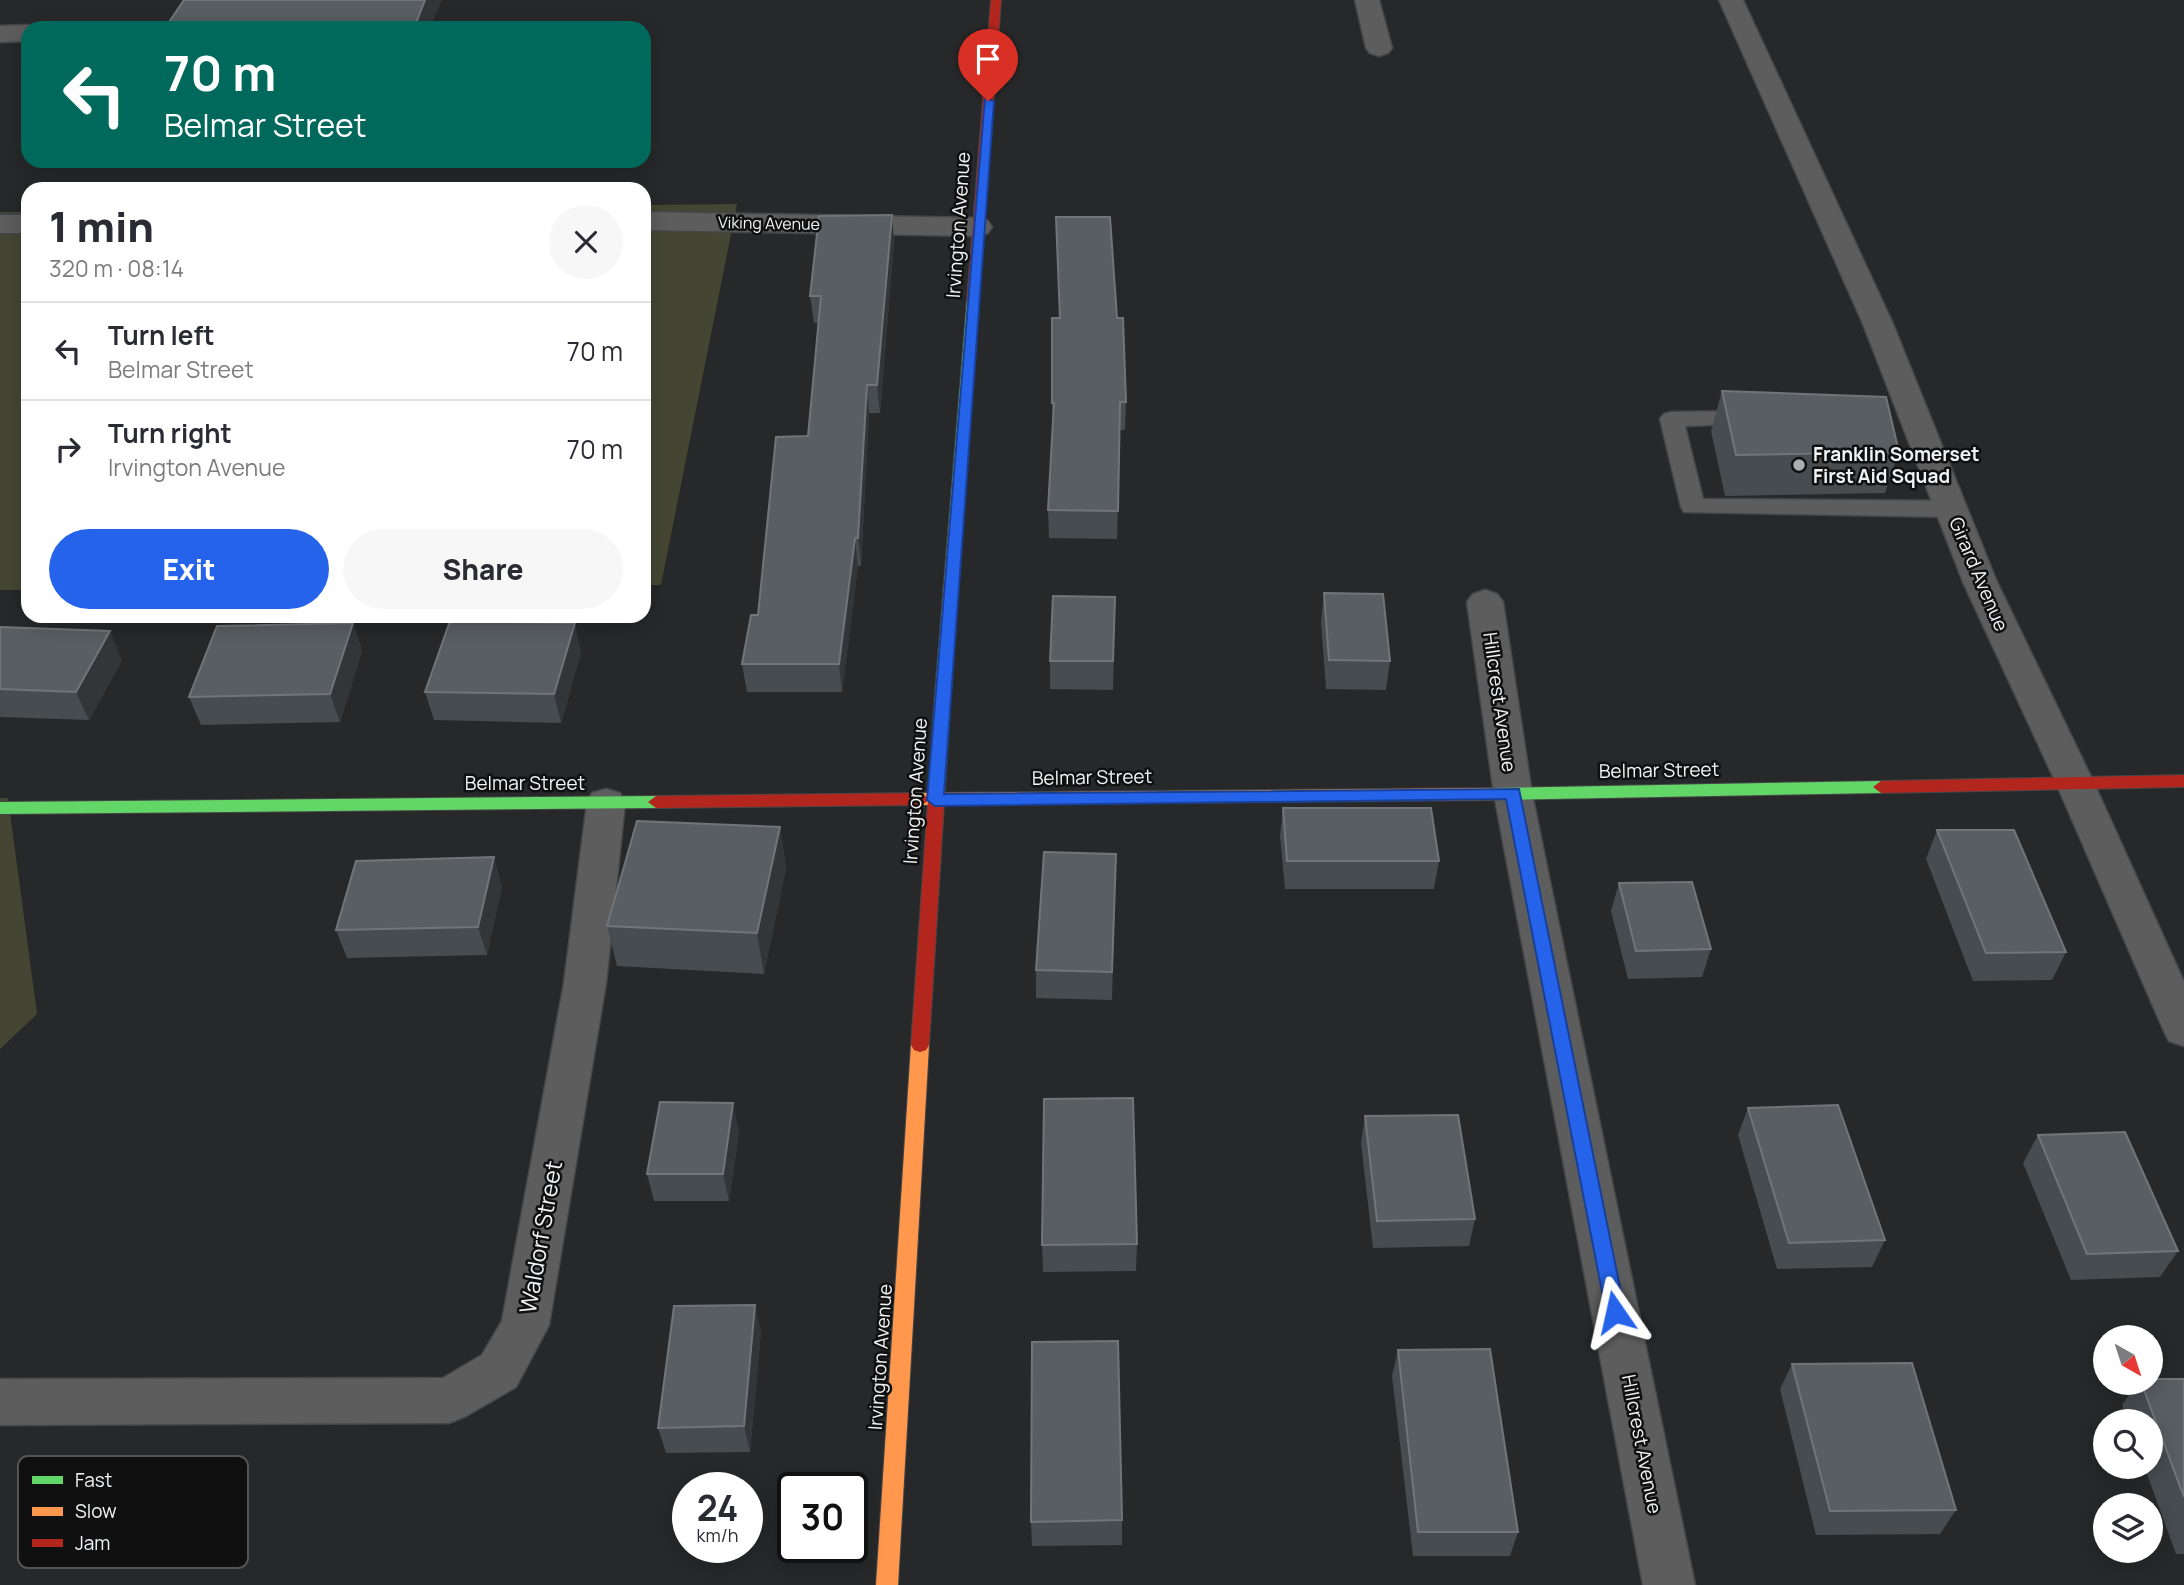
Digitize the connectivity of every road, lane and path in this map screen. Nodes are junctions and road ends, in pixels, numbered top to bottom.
1 (996, 0) edge
2 (1367, 0) edge
3 (1731, 0) edge
4 (21, 33) edge
5 (0, 34) edge
6 (1379, 48) dead end
7 (651, 221) edge
8 (0, 224) edge
9 (21, 224) edge
10 (978, 227) junction
11 (1778, 418) edge
12 (1952, 509) junction
13 (1485, 602) dead end
14 (2184, 781) edge
15 (2075, 783) junction
16 (1513, 793) junction
17 (935, 800) junction
18 (606, 803) junction
19 (0, 808) edge
20 (2184, 1029) edge
21 (0, 1402) edge
22 (887, 1585) edge
23 (1669, 1585) edge

1 - 10 street, Irvington Avenue
2 - 6 street
3 - 12 street, Girard Avenue
4 - 5 street
7 - 10 street, Viking Avenue
8 - 9 street
10 - 17 street, Irvington Avenue
11 - 12 lane
12 - 15 street, Girard Avenue
13 - 16 street, Hillcrest Avenue
14 - 15 street, Belmar Street
15 - 16 street, Belmar Street
15 - 20 street, Girard Avenue
16 - 17 street, Belmar Street
16 - 23 street, Hillcrest Avenue
17 - 18 street, Belmar Street
17 - 22 street, Irvington Avenue
18 - 19 street, Belmar Street
18 - 21 street, Waldorf Street

